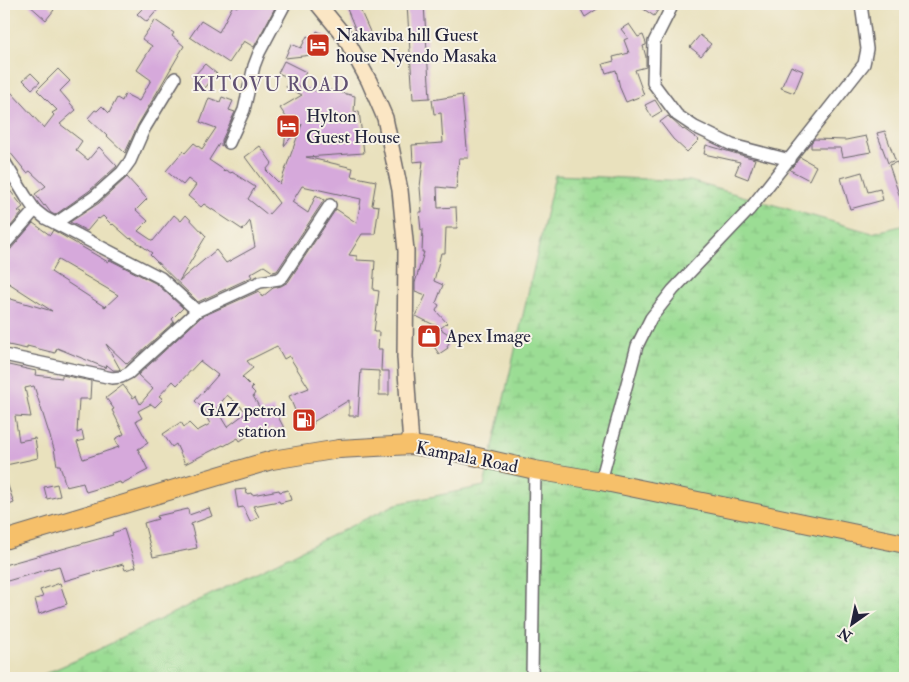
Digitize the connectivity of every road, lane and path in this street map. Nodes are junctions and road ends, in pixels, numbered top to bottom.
1 (285, 4) edge
2 (318, 4) edge
3 (673, 4) edge
4 (861, 4) edge
5 (176, 78) dead end
6 (228, 144) dead end
7 (790, 160) junction
8 (4, 161) edge
9 (330, 205) dead end
10 (35, 210) junction
11 (56, 223) junction
12 (4, 245) edge
13 (197, 311) junction
14 (4, 355) edge
15 (412, 445) junction
16 (535, 470) junction
17 (601, 482) junction
18 (4, 540) edge
19 (905, 544) edge
20 (532, 678) edge

1 - 6 street
2 - 15 street
3 - 7 street
4 - 7 street
5 - 11 street
7 - 17 street
8 - 10 street
9 - 13 street
10 - 11 street
10 - 12 street
11 - 13 street
13 - 14 street
15 - 16 main road, Kampala Road
15 - 18 main road, Kampala Road
16 - 17 main road, Kampala Road
16 - 20 street
17 - 19 main road, Kampala Road

